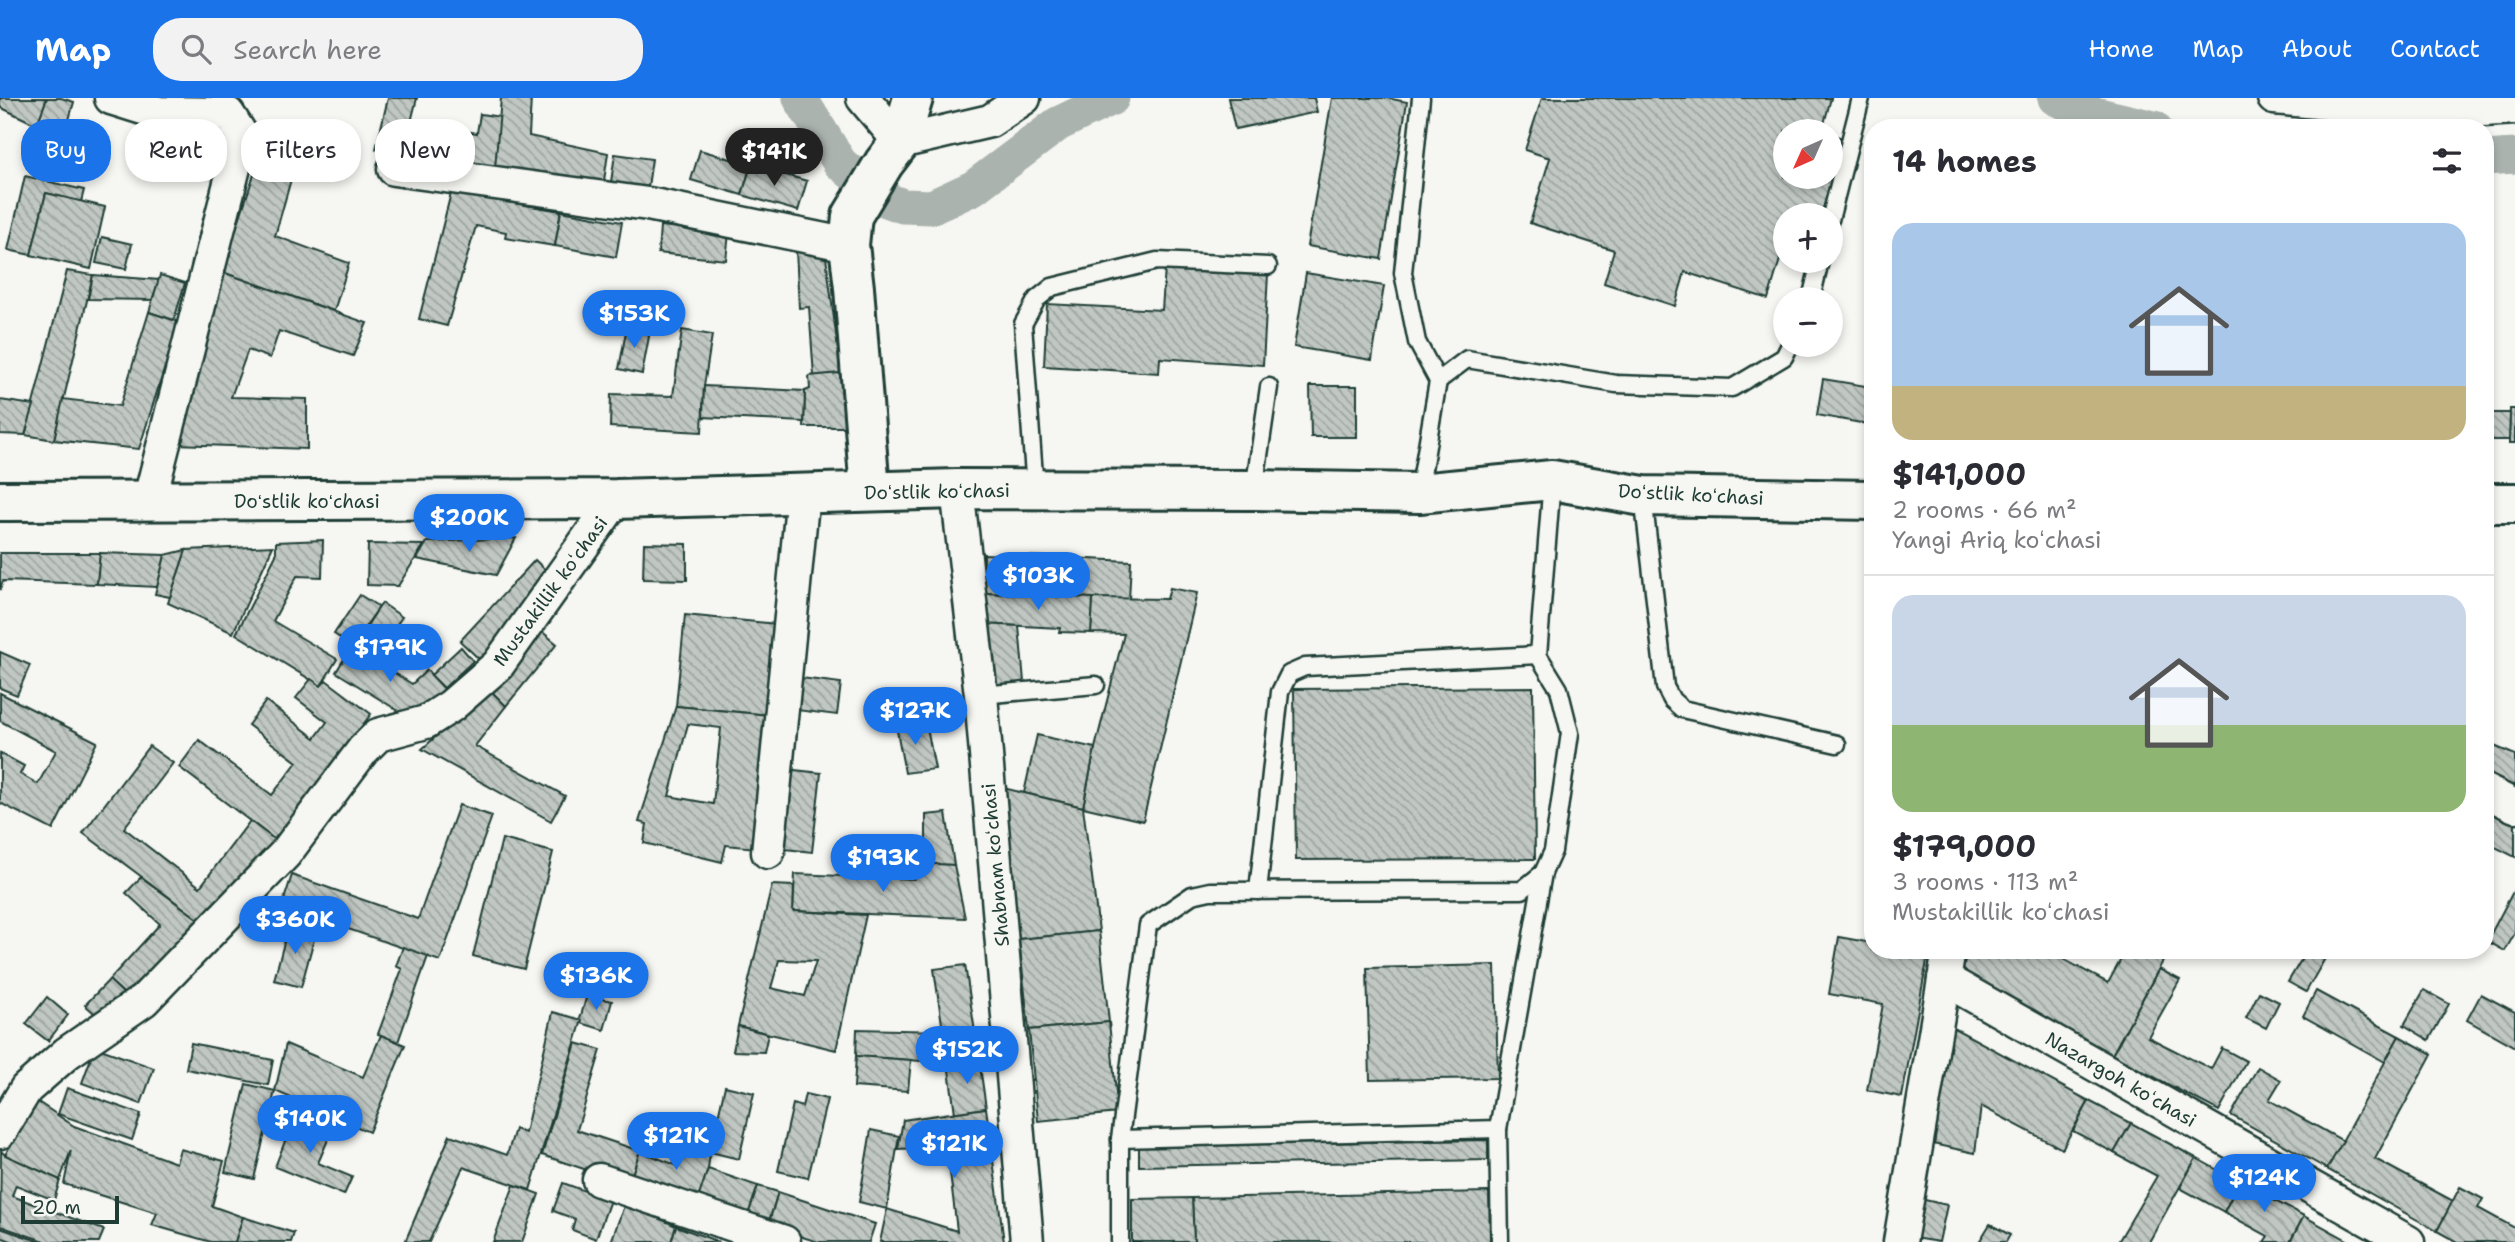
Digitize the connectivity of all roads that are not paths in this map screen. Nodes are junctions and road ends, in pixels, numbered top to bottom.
1 (111, 98) edge
2 (863, 98) edge
3 (913, 98) edge
4 (1024, 98) edge
5 (1421, 98) edge
6 (1861, 98) edge
7 (2274, 98) edge
8 (157, 103) edge
9 (2466, 104) edge
10 (2515, 108) edge
11 (892, 153) junction
12 (475, 180) edge
13 (1834, 203) edge
14 (850, 230) junction
15 (1268, 266) dead end
16 (1784, 357) edge
17 (1438, 381) junction
18 (1269, 387) dead end
19 (1552, 480) junction
20 (957, 489) junction
21 (1035, 490) junction
22 (1254, 490) junction
23 (870, 491) junction
24 (803, 493) junction
25 (1419, 493) junction
26 (1643, 496) junction
27 (616, 499) junction
28 (1864, 500) edge
29 (0, 501) edge
30 (149, 502) junction
31 (2494, 503) edge
32 (2515, 503) edge
33 (1538, 655) junction
34 (1096, 685) dead end
35 (981, 695) junction
36 (1837, 744) dead end
37 (2494, 796) edge
38 (2515, 806) edge
39 (768, 852) dead end
40 (1543, 873) junction
41 (1258, 891) junction
42 (1947, 965) edge
43 (1498, 1129) junction
44 (0, 1132) edge
45 (1120, 1139) junction
46 (599, 1180) dead end
47 (783, 1242) edge
48 (1027, 1242) edge
49 (1121, 1242) edge
50 (1500, 1242) edge
51 (1900, 1242) edge
52 (2408, 1242) edge

1 - 8 street
2 - 11 street
3 - 11 street
4 - 11 street
5 - 17 lane
6 - 13 lane
7 - 9 street
8 - 30 street
9 - 10 street
11 - 14 street
12 - 14 street
14 - 23 street
15 - 21 lane
16 - 17 lane
17 - 25 lane
18 - 22 lane
19 - 25 street, Doʻstlik koʻchasi
19 - 26 street, Doʻstlik koʻchasi
19 - 33 lane
20 - 21 street, Doʻstlik koʻchasi
20 - 23 street, Doʻstlik koʻchasi
20 - 35 street, Shabnam koʻchasi
21 - 22 street, Doʻstlik koʻchasi
22 - 25 street, Doʻstlik koʻchasi
23 - 24 street, Doʻstlik koʻchasi
24 - 27 street, Doʻstlik koʻchasi
24 - 39 street
26 - 28 street, Doʻstlik koʻchasi
26 - 36 lane
27 - 30 street, Doʻstlik koʻchasi
27 - 44 street, Mustakillik koʻchasi
29 - 30 street, Doʻstlik koʻchasi
31 - 32 street
33 - 40 lane
33 - 41 lane
34 - 35 lane
35 - 48 street, Shabnam koʻchasi
37 - 38 street
40 - 41 lane
40 - 43 lane
41 - 45 lane
42 - 51 street
42 - 52 street, Nazargoh koʻchasi
43 - 45 lane
43 - 50 lane
45 - 49 lane
46 - 47 street

